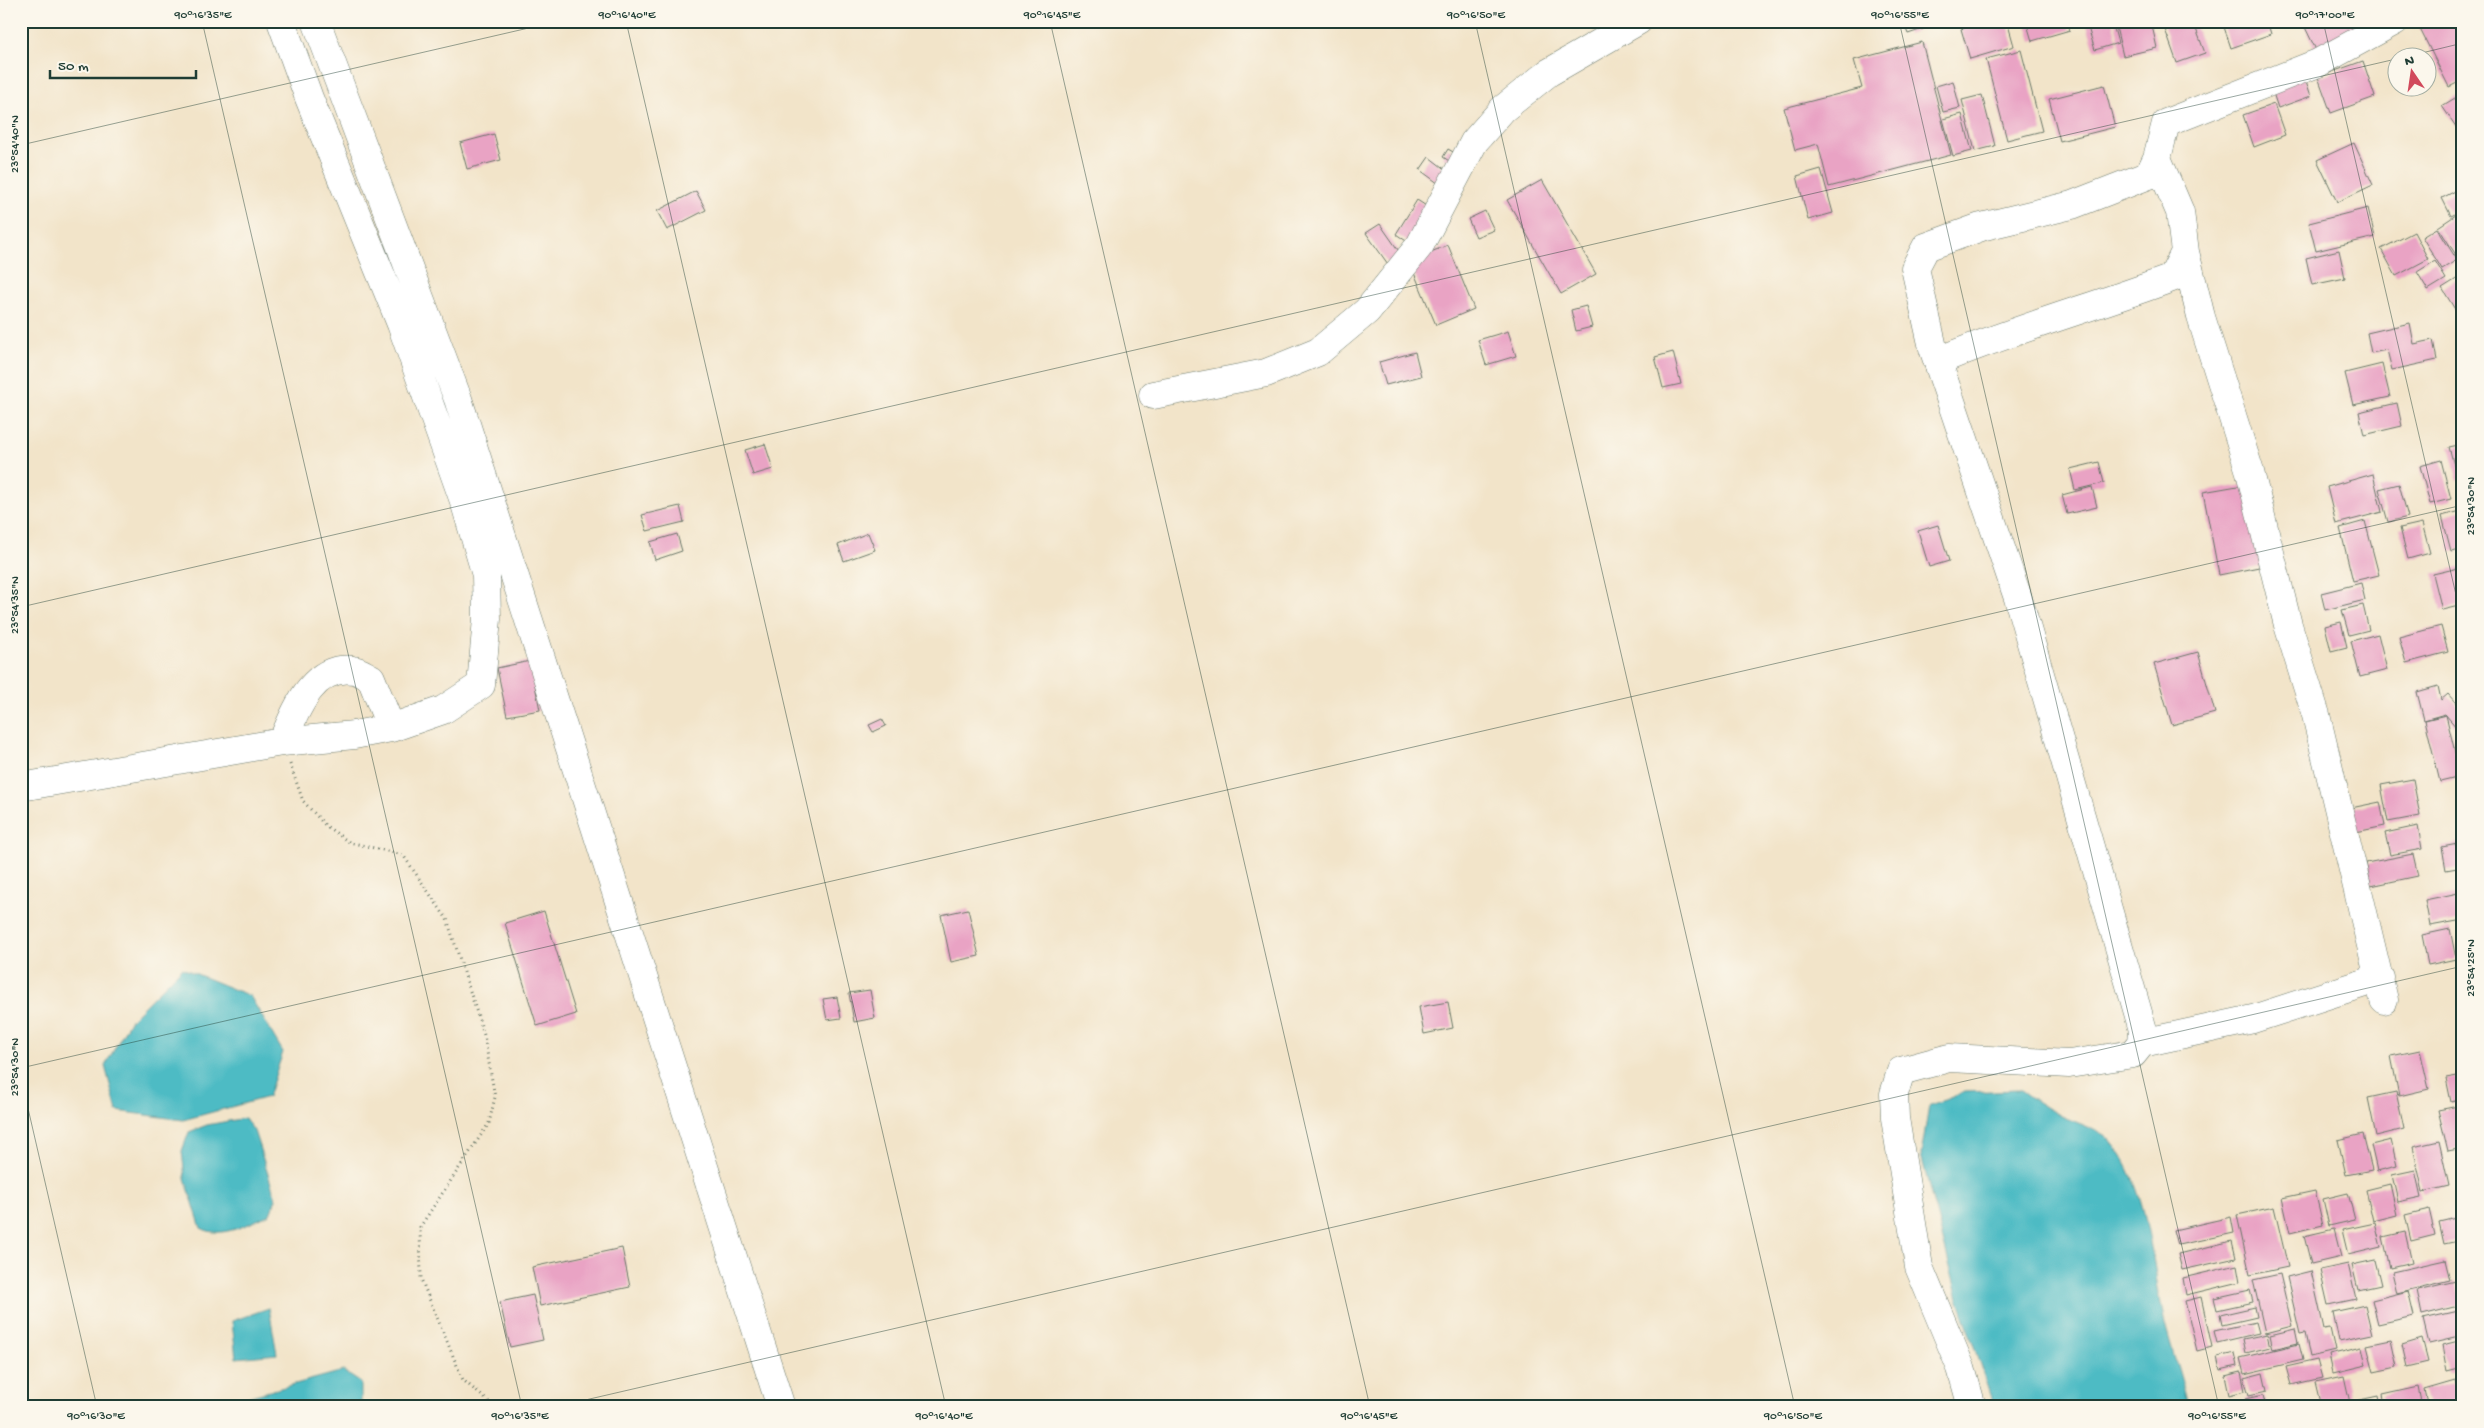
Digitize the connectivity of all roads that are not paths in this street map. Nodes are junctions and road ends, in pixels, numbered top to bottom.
1 (282, 21) edge
2 (316, 21) edge
3 (1638, 21) edge
4 (2395, 21) edge
5 (2158, 158) junction
6 (2185, 252) junction
7 (1938, 361) junction
8 (1153, 395) dead end
9 (392, 728) junction
10 (282, 742) junction
11 (21, 787) edge
12 (2142, 1043) junction
13 (781, 1407) edge
14 (1972, 1407) edge

1 - 9 street
2 - 13 street
3 - 8 street
4 - 5 street
5 - 6 street
5 - 7 street
6 - 7 street
6 - 12 street
7 - 12 street
9 - 10 street
9 - 10 street
10 - 11 street
12 - 14 street

